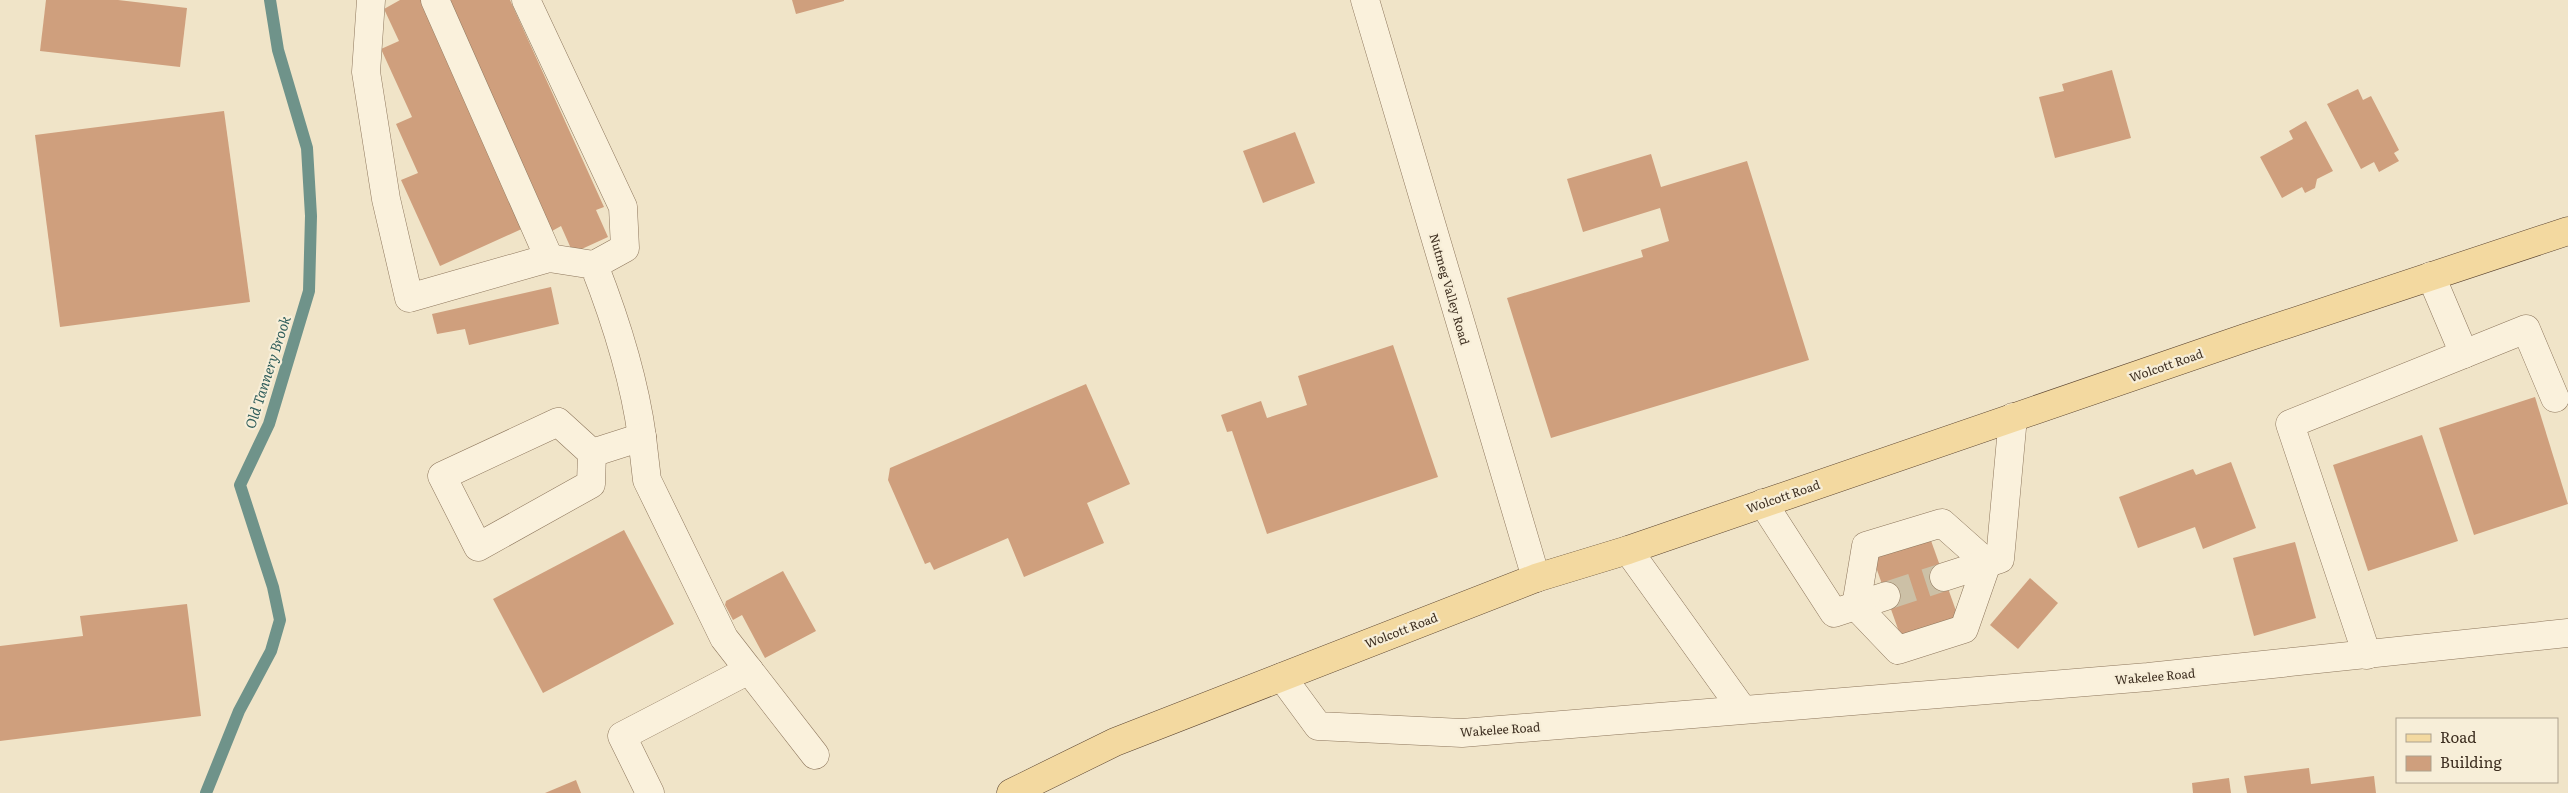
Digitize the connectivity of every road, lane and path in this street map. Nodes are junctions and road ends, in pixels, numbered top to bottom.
1 (371, 0) edge
2 (435, 0) edge
3 (526, 0) edge
4 (1365, 0) edge
5 (2568, 231) edge
6 (549, 258) junction
7 (594, 265) junction
8 (2431, 276) junction
9 (2464, 354) junction
10 (2555, 398) dead end
11 (2013, 417) junction
12 (642, 437) junction
13 (592, 453) junction
14 (1763, 503) junction
15 (1628, 550) junction
16 (1987, 563) junction
17 (1944, 577) tunnel mouth
18 (1536, 578) junction
19 (1886, 596) tunnel mouth
20 (1856, 606) junction
21 (2568, 633) edge
22 (2367, 655) junction
23 (749, 670) junction
24 (1282, 677) junction
25 (1742, 709) junction
26 (814, 755) dead end
27 (650, 793) edge
28 (1011, 793) edge

1 - 6 street
2 - 6 street
3 - 7 street
4 - 18 street, Nutmeg Valley Road
5 - 8 main road, Wolcott Road
6 - 7 street
7 - 12 street
8 - 9 street
8 - 11 main road, Wolcott Road
9 - 10 street
9 - 22 street
11 - 14 main road, Wolcott Road
11 - 16 street
12 - 13 street
12 - 23 street
13 - 13 street
14 - 15 main road, Wolcott Road
14 - 20 street
15 - 18 main road, Wolcott Road
15 - 25 street
16 - 17 street
16 - 20 street
16 - 20 street
18 - 24 main road, Wolcott Road
19 - 20 street
21 - 22 street, Wakelee Road
22 - 25 street, Wakelee Road
23 - 26 street
23 - 27 street
24 - 25 street, Wakelee Road
24 - 28 main road, Wolcott Road

